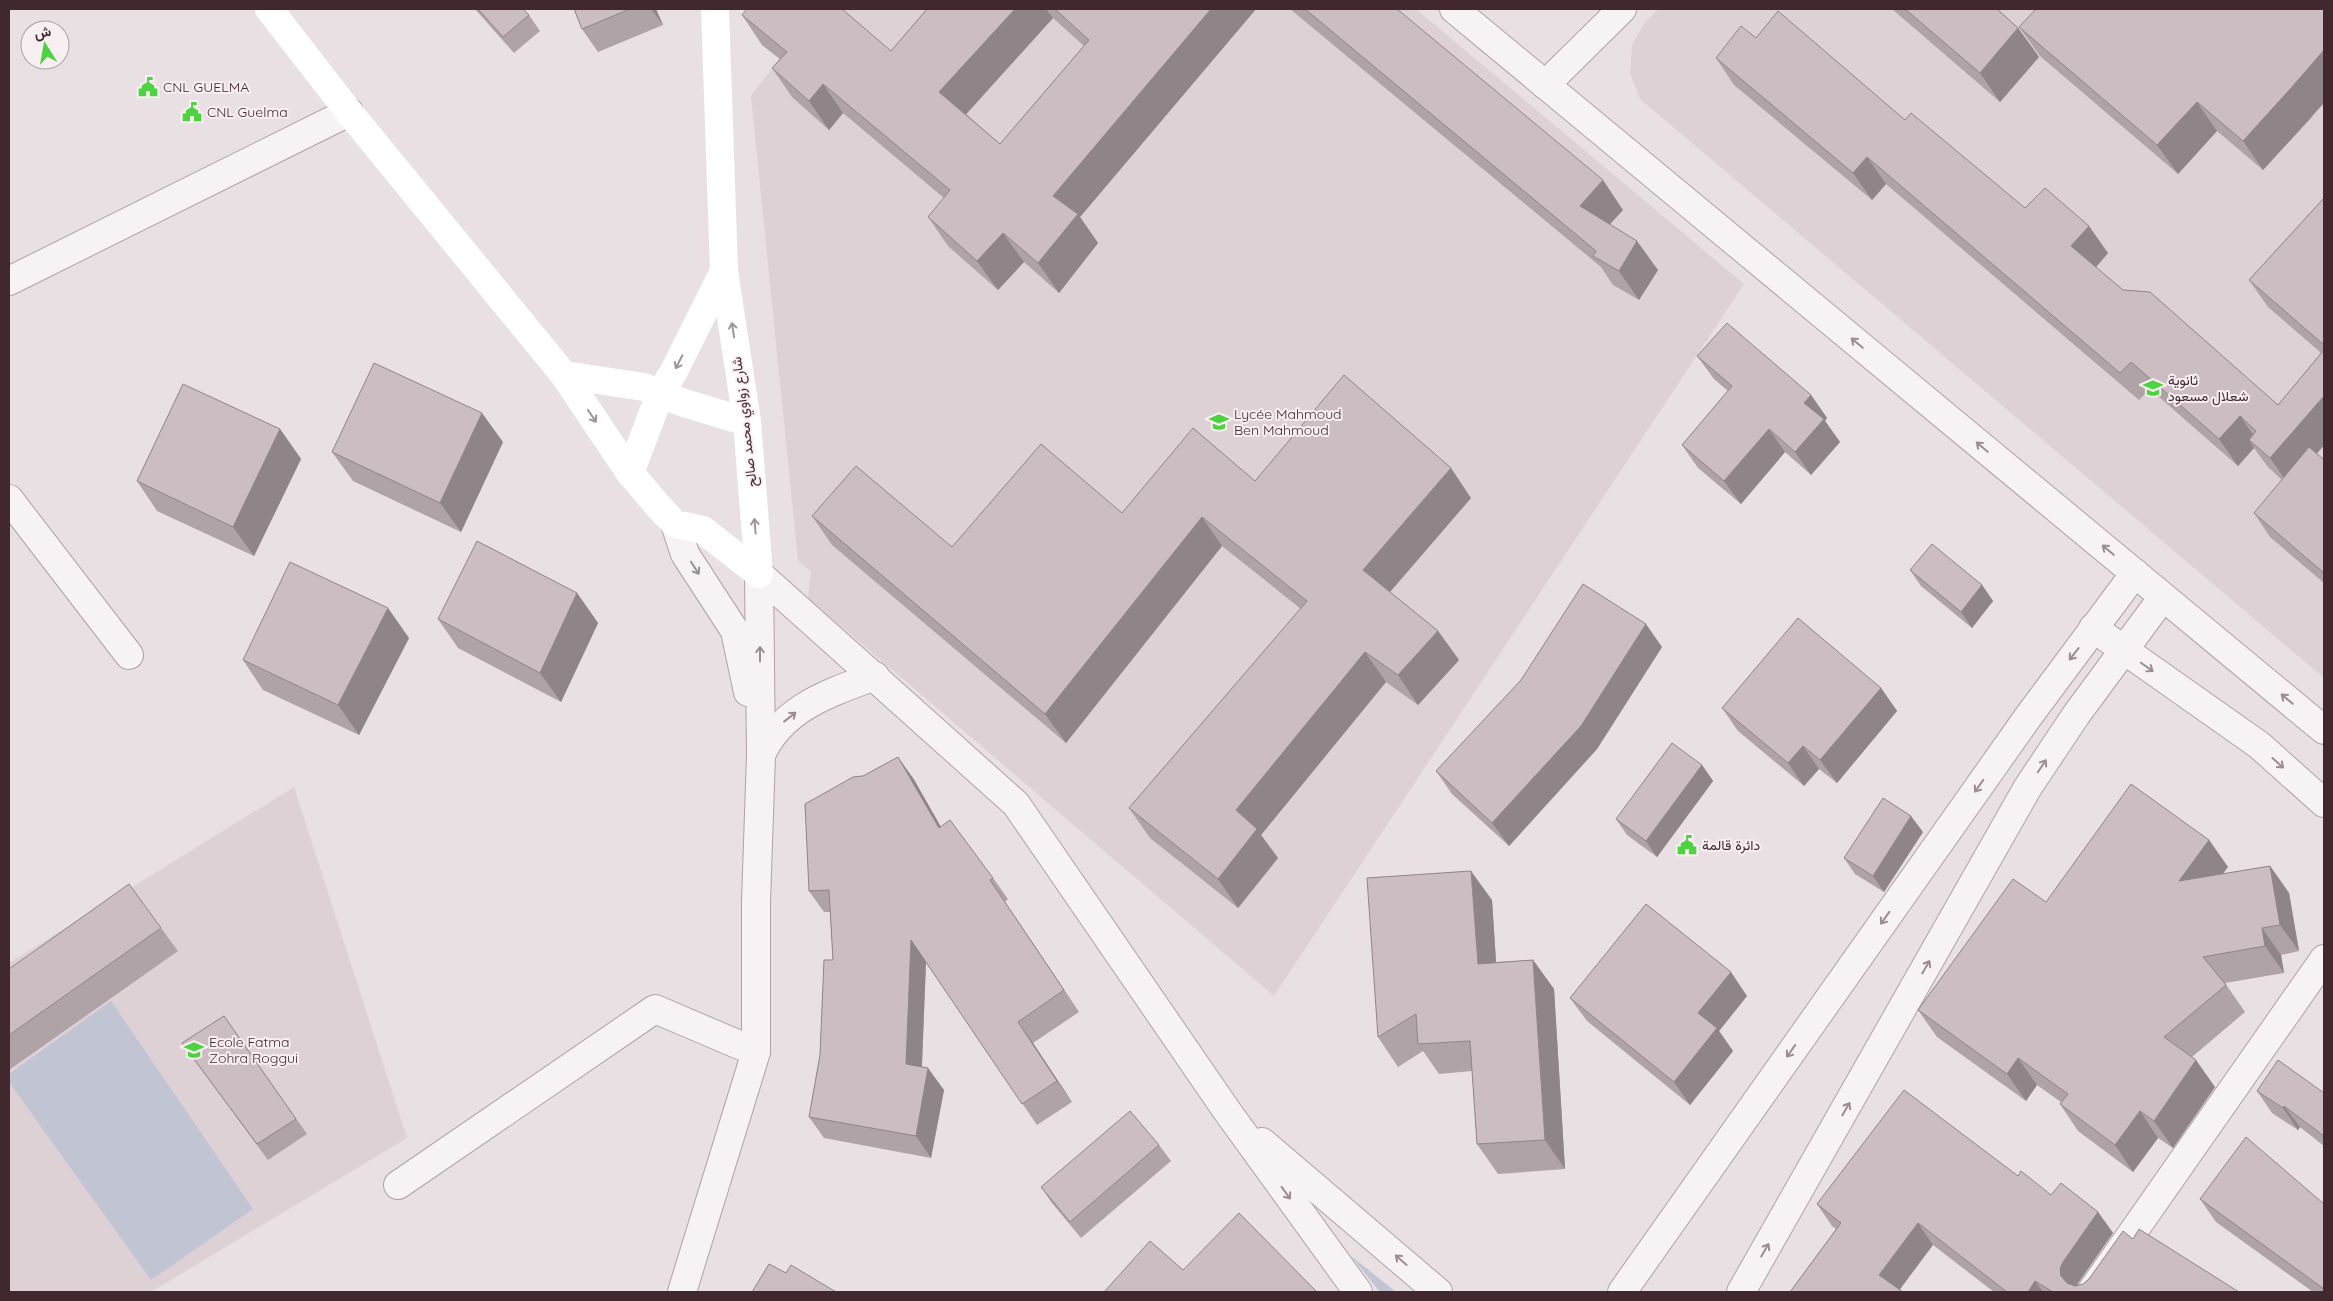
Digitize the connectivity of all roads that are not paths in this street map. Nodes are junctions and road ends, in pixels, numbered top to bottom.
1 (269, 9) edge
2 (715, 9) edge
3 (1454, 9) edge
4 (1622, 9) edge
5 (1545, 85) junction
6 (349, 112) junction
7 (724, 271) junction
8 (9, 281) edge
9 (564, 375) junction
10 (660, 394) junction
11 (747, 422) junction
12 (630, 472) junction
13 (9, 499) edge
14 (675, 524) junction
15 (2135, 573) junction
16 (759, 574) junction
17 (2163, 597) junction
18 (2093, 628) junction
19 (2125, 651) junction
20 (129, 655) dead end
21 (874, 676) junction
22 (2324, 730) edge
23 (761, 755) junction
24 (2324, 803) edge
25 (2324, 958) edge
26 (756, 1052) junction
27 (1227, 1111) junction
28 (398, 1185) dead end
29 (682, 1292) edge
30 (1357, 1292) edge
31 (1438, 1292) edge
32 (1622, 1292) edge
33 (1741, 1292) edge
34 (2091, 1292) edge

1 - 6 main road
2 - 7 main road, شارع زواوي محمد صالح
3 - 5 street
4 - 5 street
15 -> 5 street
6 - 8 street
6 - 9 main road
7 -> 10 main road, شارع زواوي محمد صالح
11 -> 7 main road, شارع زواوي محمد صالح
9 - 10 main road
9 -> 12 main road
10 - 11 main road
10 - 12 main road, شارع زواوي محمد صالح
16 -> 11 main road, شارع زواوي محمد صالح
12 - 14 main road
13 - 20 street
14 - 16 main road
14 -> 23 street
15 - 17 street
15 - 18 street
16 - 21 street
23 -> 16 street
17 - 19 street
22 -> 17 street
18 - 19 street
18 -> 32 street
19 -> 24 street
33 -> 19 street
23 -> 21 street
21 - 27 street
23 - 26 street
25 - 34 street
26 - 28 street
26 - 29 street
27 -> 30 street
31 -> 27 street

